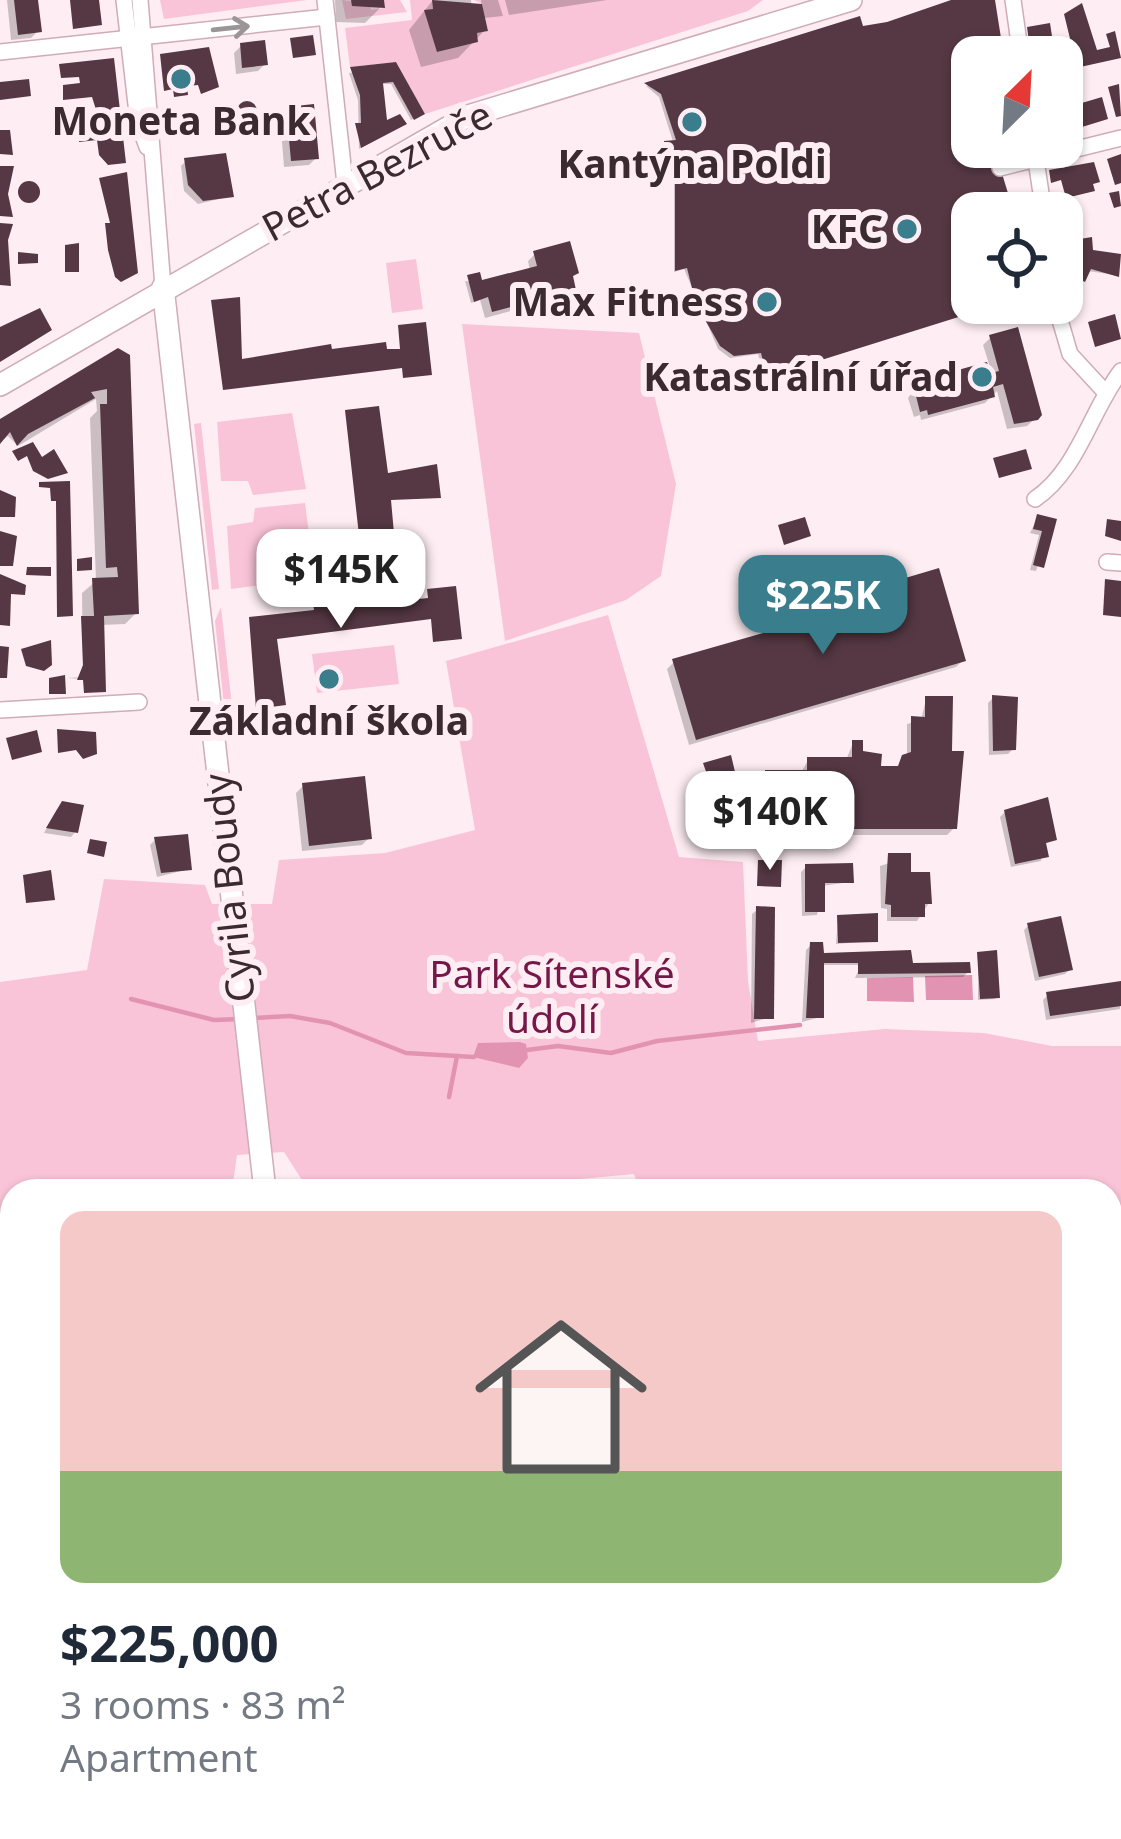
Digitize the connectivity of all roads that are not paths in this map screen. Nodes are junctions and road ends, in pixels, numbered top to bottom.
1 (124, 0) edge
2 (140, 0) edge
3 (851, 0) edge
4 (1013, 0) edge
5 (326, 9) edge
6 (1018, 36) edge
7 (136, 38) junction
8 (0, 52) edge
9 (1121, 138) edge
10 (1083, 146) edge
11 (345, 184) junction
12 (163, 287) junction
13 (1061, 324) edge
14 (1121, 371) edge
15 (0, 385) edge
16 (1105, 392) junction
17 (1041, 495) dead end
18 (139, 703) dead end
19 (0, 710) edge
20 (263, 1179) edge

1 - 7 street, Cyrila Boudy
2 - 7 street, Cyrila Boudy
3 - 11 street, Petra Bezruče
4 - 6 street
7 -> 5 street
5 - 11 street
7 - 8 street
7 - 12 street, Cyrila Boudy
9 - 10 street
11 - 12 street, Petra Bezruče
12 - 15 street, Petra Bezruče
12 - 20 street, Cyrila Boudy
13 - 16 street
14 - 16 street
16 - 17 street
18 - 19 street

